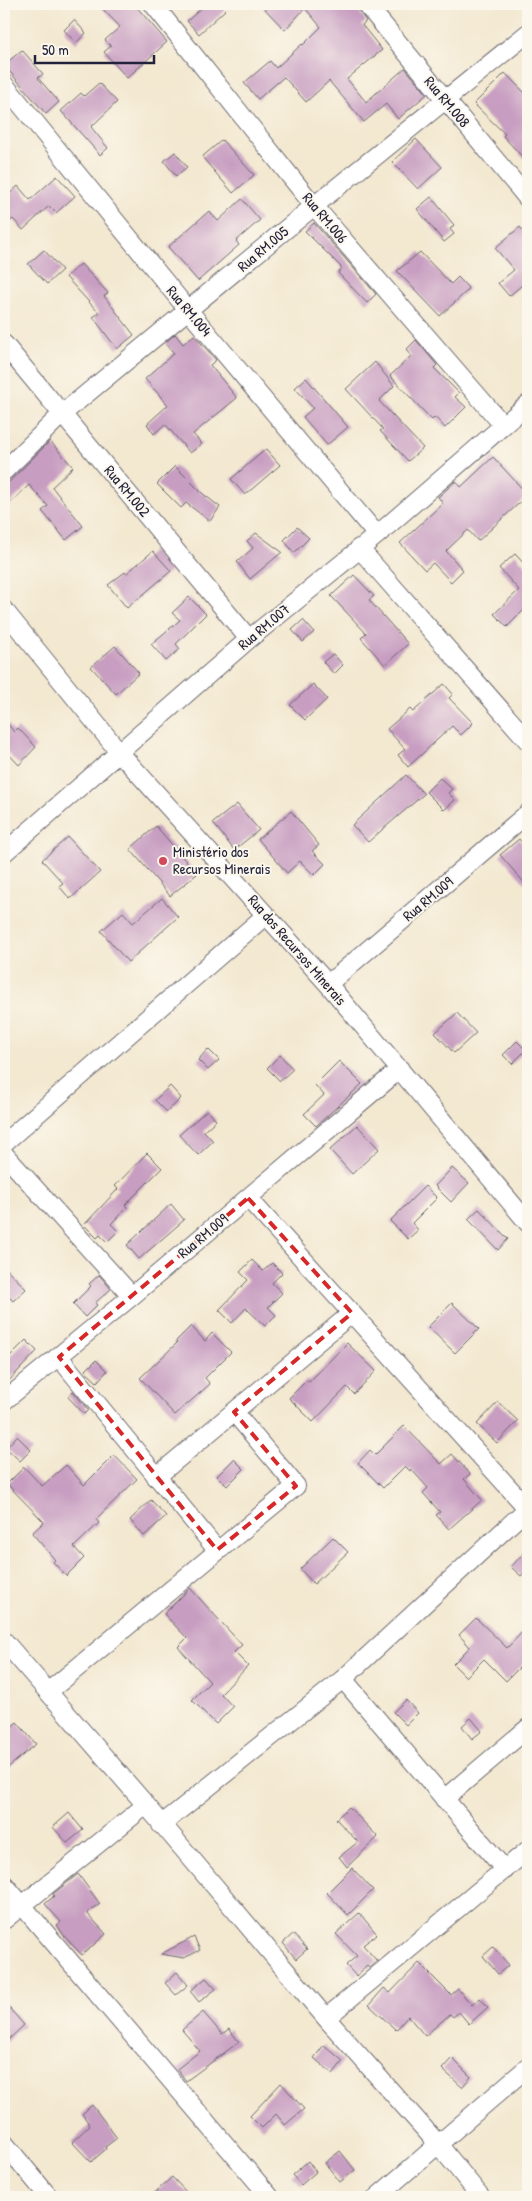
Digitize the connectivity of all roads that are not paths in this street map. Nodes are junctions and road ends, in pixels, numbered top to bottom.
1 (153, 4) edge
2 (366, 4) edge
3 (528, 33) edge
4 (4, 84) edge
5 (446, 101) junction
6 (528, 199) edge
7 (314, 206) junction
8 (188, 310) junction
9 (4, 344) edge
10 (528, 404) edge
11 (62, 414) junction
12 (504, 426) junction
13 (4, 471) edge
14 (377, 535) junction
15 (359, 548) junction
16 (4, 610) edge
17 (249, 639) junction
18 (528, 741) edge
19 (120, 753) junction
20 (528, 813) edge
21 (4, 853) edge
22 (266, 915) junction
23 (328, 984) junction
24 (400, 1068) junction
25 (4, 1143) edge
26 (4, 1154) edge
27 (248, 1198) junction
28 (528, 1223) edge
29 (132, 1296) junction
30 (352, 1313) junction
31 (59, 1357) junction
32 (4, 1401) edge
33 (234, 1412) junction
34 (156, 1477) junction
35 (528, 1508) edge
36 (217, 1550) junction
37 (4, 1641) edge
38 (343, 1679) junction
39 (48, 1692) junction
40 (528, 1728) edge
41 (444, 1799) junction
42 (146, 1805) junction
43 (161, 1825) junction
44 (528, 1850) edge
45 (504, 1870) junction
46 (4, 1884) edge
47 (23, 1906) junction
48 (4, 1920) edge
49 (326, 2018) junction
50 (528, 2067) edge
51 (4, 2143) edge
52 (438, 2144) junction
53 (49, 2197) edge
54 (270, 2197) edge
55 (377, 2197) edge
56 (481, 2197) edge

1 - 7 street, Rua RM.006
2 - 5 street, Rua RM.008
3 - 5 street, Rua RM.005
4 - 8 street, Rua RM.004
5 - 6 street, Rua RM.008
5 - 7 street, Rua RM.005
7 - 8 street, Rua RM.005
7 - 12 street, Rua RM.006
8 - 11 street, Rua RM.005
8 - 14 street, Rua RM.004
9 - 11 street, Rua RM.002
10 - 12 street, Rua RM.007
11 - 13 street, Rua RM.005
11 - 17 street, Rua RM.002
12 - 14 street, Rua RM.007
14 - 15 street, Rua RM.007
15 - 17 street, Rua RM.007
15 - 18 street
16 - 19 street, Rua dos Recursos Minerais
17 - 19 street, Rua RM.007
19 - 21 street, Rua RM.007
19 - 22 street, Rua dos Recursos Minerais
20 - 23 street, Rua RM.009
22 - 23 street, Rua dos Recursos Minerais
22 - 25 street
23 - 24 street, Rua dos Recursos Minerais
24 - 27 street, Rua RM.009
24 - 28 street, Rua dos Recursos Minerais
26 - 29 street
27 - 29 street, Rua RM.009
27 - 30 street
29 - 31 street, Rua RM.009
30 - 33 street
30 - 35 street
31 - 32 street, Rua RM.009
31 - 34 street
33 - 34 street
33 - 36 street
34 - 36 street
35 - 38 street
36 - 39 street
37 - 39 street
38 - 41 street
38 - 43 street
39 - 42 street
40 - 41 street
41 - 45 street
42 - 43 street
42 - 47 street
43 - 49 street
44 - 45 street
45 - 49 street
46 - 47 street
47 - 48 street
47 - 54 street
49 - 52 street
50 - 52 street
51 - 53 street
52 - 55 street
52 - 56 street

